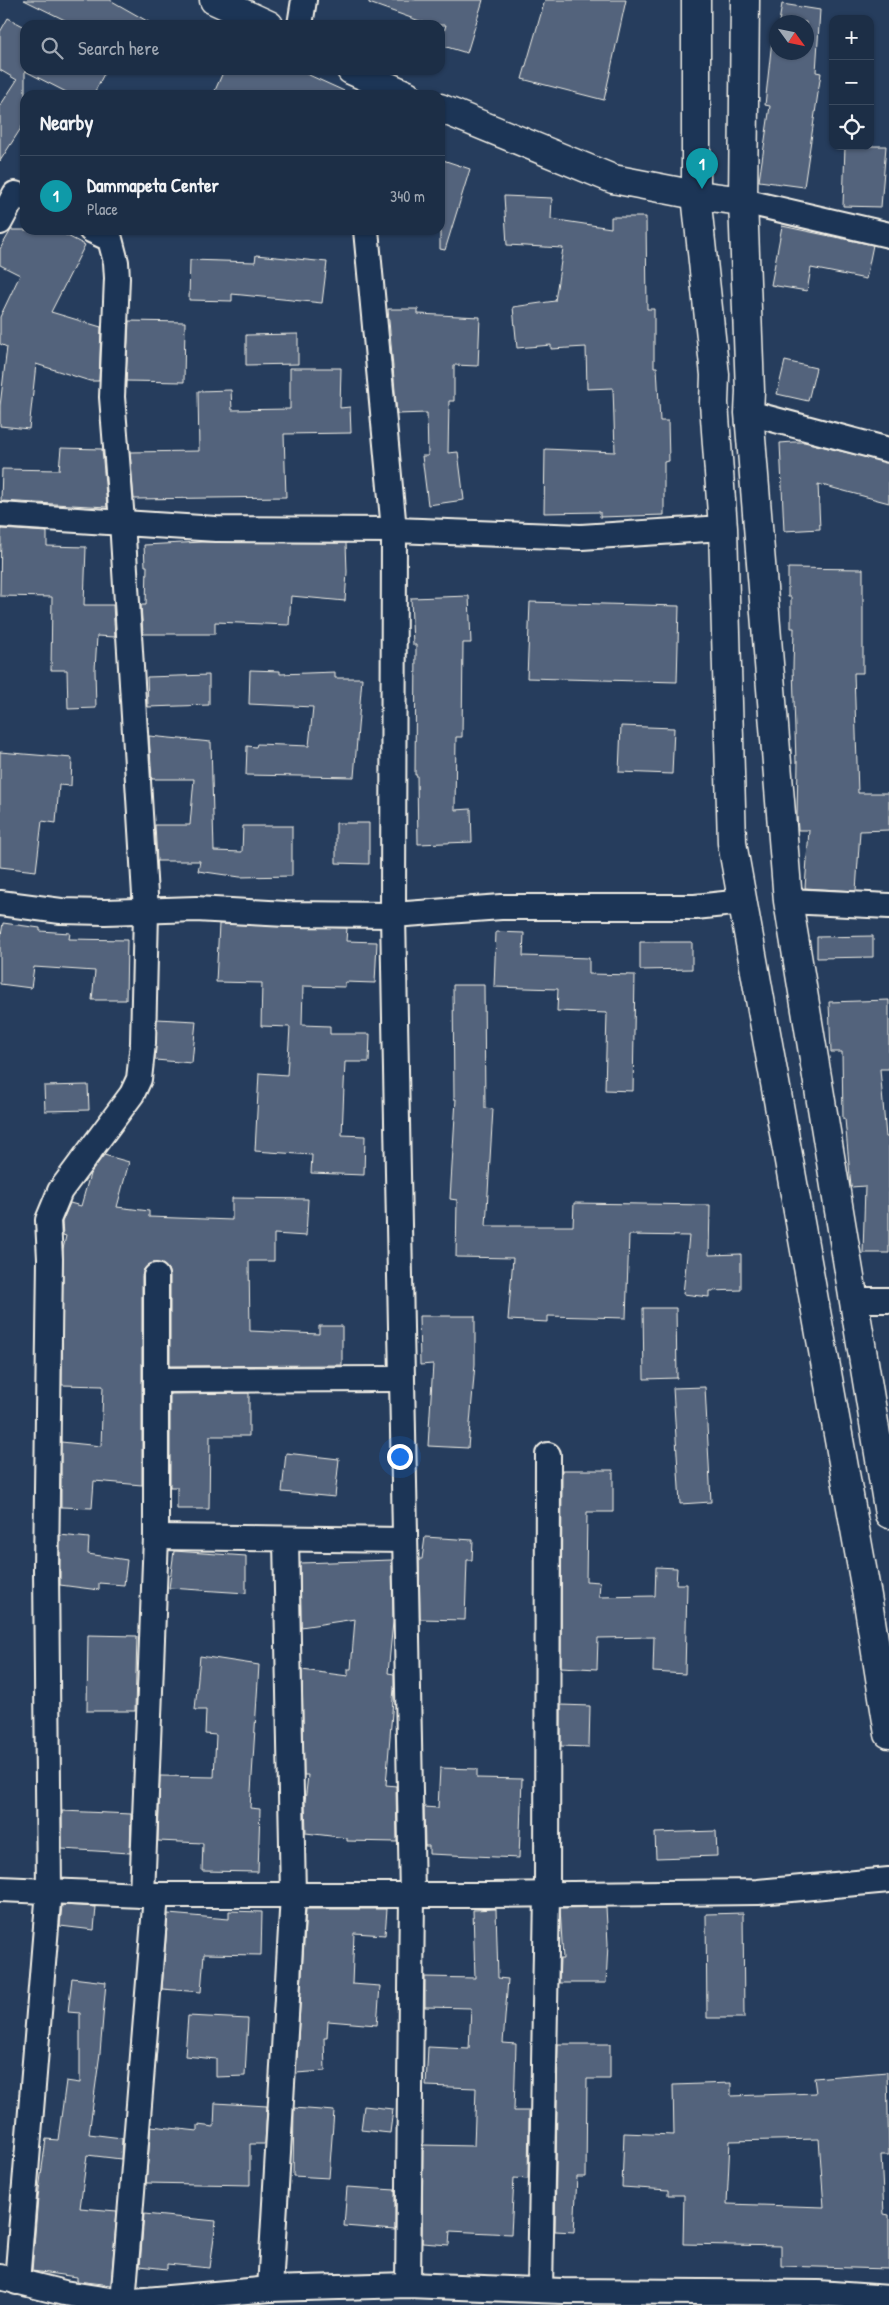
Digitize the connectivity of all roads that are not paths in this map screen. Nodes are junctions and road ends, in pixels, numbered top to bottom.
1 (214, 0) edge
2 (304, 0) edge
3 (696, 0) edge
4 (745, 0) edge
5 (258, 20) edge
6 (301, 20) edge
7 (359, 81) edge
8 (390, 90) edge
9 (445, 110) edge
10 (696, 195) junction
11 (20, 196) edge
12 (742, 201) junction
13 (0, 222) edge
14 (102, 235) edge
15 (366, 235) edge
16 (889, 235) edge
17 (749, 413) junction
18 (889, 450) edge
19 (0, 515) edge
20 (122, 521) junction
21 (723, 528) junction
22 (394, 530) junction
23 (788, 901) junction
24 (744, 902) junction
25 (0, 903) edge
26 (889, 906) edge
27 (146, 910) junction
28 (393, 915) junction
29 (156, 1276) dead end
30 (854, 1300) junction
31 (889, 1300) edge
32 (401, 1379) junction
33 (156, 1380) junction
34 (548, 1455) dead end
35 (889, 1514) edge
36 (156, 1537) junction
37 (286, 1540) junction
38 (405, 1540) junction
39 (889, 1734) edge
40 (889, 1880) edge
41 (0, 1889) edge
42 (49, 1890) junction
43 (547, 1894) junction
44 (149, 1895) junction
45 (293, 1895) junction
46 (412, 1895) junction
47 (8, 2279) edge
48 (408, 2285) junction
49 (270, 2289) junction
50 (540, 2290) junction
51 (470, 2296) edge
52 (889, 2298) edge
53 (60, 2299) edge
54 (239, 2299) edge
55 (123, 2302) junction

1 - 5 main road
2 - 6 street
3 - 10 main road
4 - 12 main road
7 - 8 main road
9 - 10 main road
10 - 12 main road
10 - 21 main road
11 - 13 street
12 - 16 street
12 - 17 main road
14 - 20 street
15 - 22 street
17 - 18 street
17 - 23 main road
19 - 20 street
20 - 22 street
20 - 27 street
21 - 22 street
21 - 24 main road
22 - 28 street
23 - 26 street
23 - 30 main road
24 - 28 street
24 - 39 main road
25 - 27 street
27 - 28 street
27 - 42 street
28 - 32 street
29 - 33 street
30 - 31 street
30 - 35 main road
32 - 33 street
32 - 38 street
33 - 36 street
34 - 43 street
36 - 37 street
36 - 44 street
37 - 38 street
37 - 45 street
38 - 46 street
40 - 43 street
41 - 42 street
42 - 44 street
42 - 47 street
43 - 46 street
43 - 50 street
44 - 45 street
44 - 55 street
45 - 46 street
45 - 49 street
46 - 48 street
47 - 53 street
48 - 49 street
48 - 51 street
49 - 54 street
50 - 51 street
50 - 52 street
53 - 55 street
54 - 55 street

